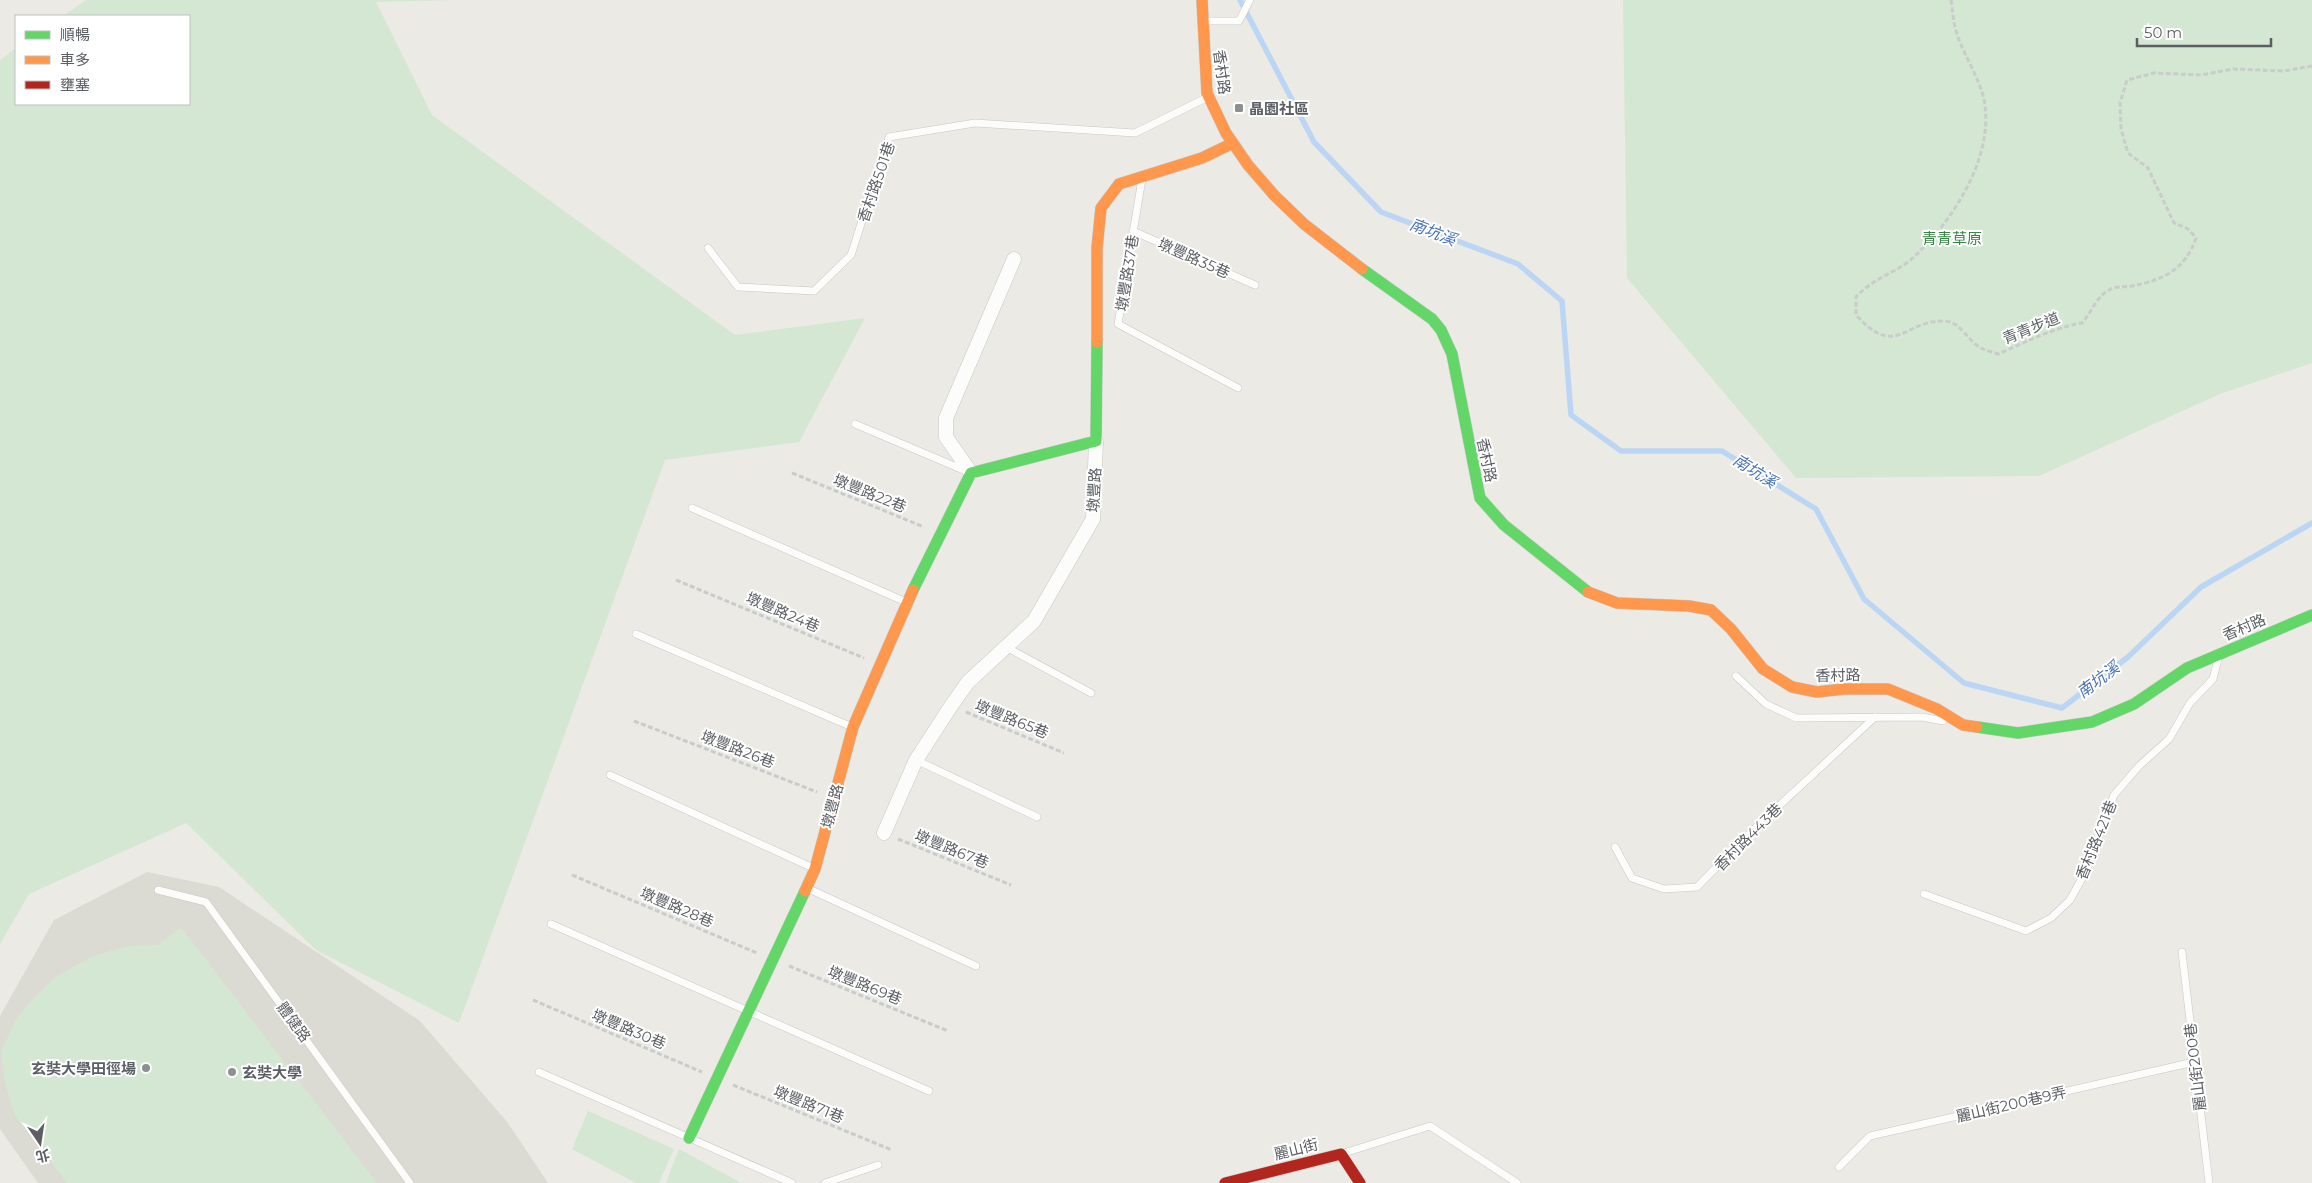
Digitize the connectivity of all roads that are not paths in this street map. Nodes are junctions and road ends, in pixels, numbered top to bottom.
1 (1202, 0) edge
2 (1250, 0) edge
3 (1203, 21) junction
4 (1208, 96) junction
5 (1231, 144) junction
6 (1142, 177) junction
7 (1133, 231) junction
8 (708, 248) dead end
9 (1014, 259) dead end
10 (1256, 285) dead end
11 (1238, 388) dead end
12 (856, 424) dead end
13 (1096, 440) junction
14 (971, 473) junction
15 (692, 508) dead end
16 (906, 603) junction
17 (2312, 615) edge
18 (636, 634) dead end
19 (1006, 647) junction
20 (2220, 654) junction
21 (1736, 676) dead end
22 (1091, 693) dead end
23 (1875, 717) junction
24 (1963, 725) junction
25 (853, 727) junction
26 (916, 760) junction
27 (610, 775) dead end
28 (1037, 818) dead end
29 (884, 833) road end
30 (1615, 847) dead end
31 (815, 869) junction
32 (806, 888) junction
33 (158, 890) dead end
34 (1924, 894) dead end
35 (550, 924) dead end
36 (2182, 952) dead end
37 (976, 966) dead end
38 (750, 1012) junction
39 (2194, 1062) junction
40 (539, 1072) dead end
41 (929, 1091) dead end
42 (689, 1138) junction
43 (1341, 1154) junction
44 (878, 1165) dead end
45 (1839, 1167) dead end
46 (410, 1183) edge
47 (792, 1183) edge
48 (825, 1183) edge
49 (1225, 1183) edge
50 (1360, 1183) edge
51 (1517, 1183) edge
52 (2209, 1183) edge

1 - 3 street, 香村路
2 - 3 lane
3 - 4 street, 香村路
4 - 5 street, 香村路
4 - 8 lane, 香村路501巷
5 - 6 street, 墩豐路
5 - 24 street, 香村路
6 - 7 lane, 墩豐路37巷
6 - 13 street, 墩豐路
7 - 10 lane, 墩豐路35巷
7 - 11 lane, 墩豐路37巷
9 - 14 street
12 - 14 lane
13 - 14 street
13 - 19 street, 墩豐路
14 - 16 street, 墩豐路
15 - 16 lane
16 - 25 street, 墩豐路
17 - 20 street, 香村路
18 - 25 lane
19 - 22 lane
19 - 26 street, 墩豐路
20 - 24 street, 香村路
20 - 34 lane, 香村路421巷
21 - 23 lane, 香村路
23 - 24 lane, 香村路
23 - 30 lane, 香村路443巷
25 - 31 street, 墩豐路
26 - 28 lane
26 - 29 street, 墩豐路
27 - 31 lane
31 - 32 street, 墩豐路
32 - 37 lane
32 - 38 street, 墩豐路
33 - 46 lane, 體健路
35 - 38 lane
36 - 39 lane, 麗山街200巷
38 - 41 lane
38 - 42 street, 墩豐路
39 - 45 lane, 麗山街200巷9弄
39 - 52 lane, 麗山街200巷
40 - 42 lane
42 - 47 lane
43 - 49 street, 麗山街
43 - 50 street, 麗山街
43 - 51 lane
44 - 48 lane

